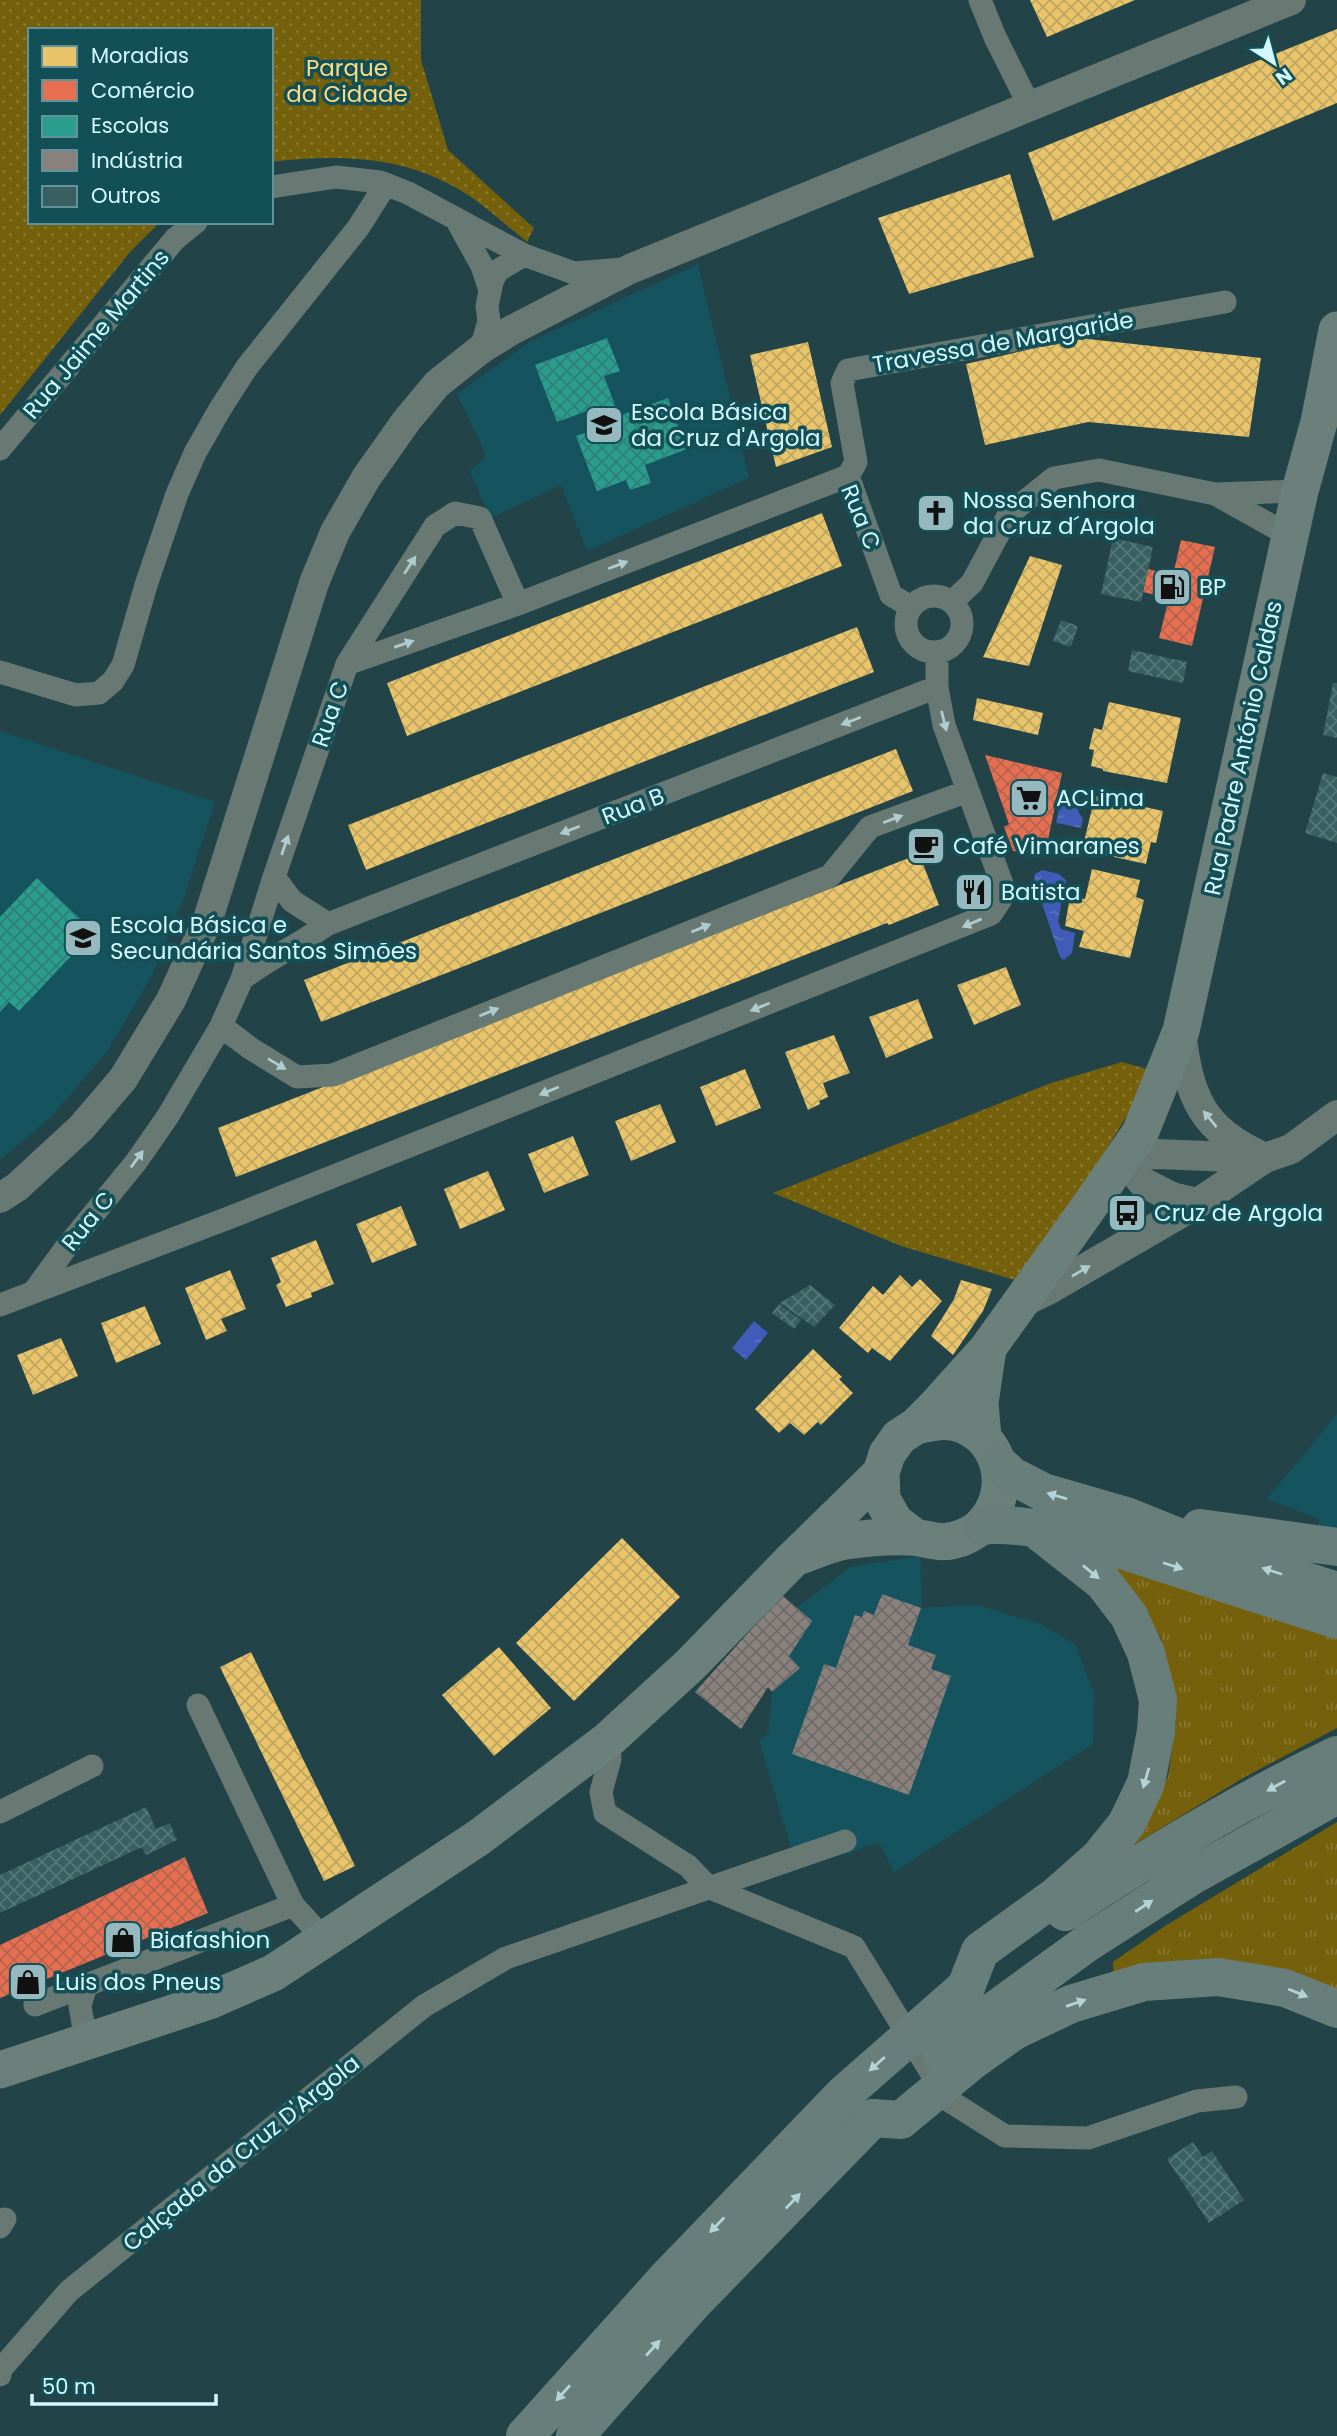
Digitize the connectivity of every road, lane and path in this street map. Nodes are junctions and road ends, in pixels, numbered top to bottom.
1 (980, 0) edge
2 (1292, 0) edge
3 (1030, 107) junction
4 (386, 184) junction
5 (273, 187) edge
6 (456, 219) junction
7 (194, 224) edge
8 (524, 255) junction
9 (553, 265) junction
10 (630, 269) junction
11 (490, 290) junction
12 (1225, 302) dead end
13 (554, 307) junction
14 (1337, 330) edge
15 (493, 334) junction
16 (0, 449) edge
17 (848, 476) junction
18 (1300, 491) junction
19 (1215, 494) junction
20 (1290, 536) junction
21 (952, 601) junction
22 (518, 604) junction
23 (911, 607) junction
24 (937, 653) junction
25 (347, 664) junction
26 (0, 672) edge
27 (937, 687) junction
28 (968, 791) junction
29 (274, 877) junction
30 (328, 924) junction
31 (242, 979) junction
32 (221, 1026) junction
33 (1181, 1031) junction
34 (1333, 1125) edge
35 (1123, 1157) junction
36 (1265, 1158) junction
37 (0, 1198) edge
38 (1198, 1203) junction
39 (35, 1290) junction
40 (1021, 1303) junction
41 (0, 1305) edge
42 (988, 1348) junction
43 (916, 1426) junction
44 (991, 1451) junction
45 (881, 1473) junction
46 (1126, 1516) junction
47 (982, 1525) junction
48 (1037, 1530) junction
49 (915, 1537) junction
50 (1337, 1546) edge
51 (793, 1559) junction
52 (1337, 1591) edge
53 (1337, 1620) edge
54 (198, 1705) dead end
55 (608, 1740) junction
56 (1337, 1755) edge
57 (92, 1766) dead end
58 (1337, 1795) edge
59 (0, 1812) edge
60 (845, 1841) dead end
61 (708, 1887) junction
62 (293, 1905) junction
63 (325, 1940) junction
64 (86, 1985) junction
65 (35, 2005) dead end
66 (1337, 2009) edge
67 (989, 2012) junction
68 (86, 2041) junction
69 (0, 2070) edge
70 (1236, 2097) dead end
71 (0, 2375) edge
72 (525, 2436) edge
73 (575, 2436) edge

1 - 3 street
2 - 3 street
3 - 10 street
4 - 5 street
4 - 6 street
4 - 26 street
6 - 8 street
6 - 11 street
7 - 16 street, Rua Jaime Martins
8 - 9 street
8 - 11 street
9 - 10 street
9 - 13 street
10 - 13 street
11 - 15 street
12 - 17 street, Travessa de Margaride
13 - 15 street
14 - 18 main road, Rua Padre António Caldas
15 - 37 street
22 -> 17 street, Rua C
17 - 23 street, Rua C
18 - 19 street
18 - 20 main road, Rua Padre António Caldas
19 - 20 street
19 - 21 street
20 - 33 main road, Rua Padre António Caldas
21 - 23 street
21 - 24 street
25 -> 22 street, Rua C
25 -> 22 street
23 - 24 street
24 - 27 street
29 -> 25 street, Rua C
27 -> 28 street
27 -> 30 street, Rua B
32 -> 28 street
28 -> 39 street
29 - 30 street
29 - 31 street, Rua C
30 - 31 street, Rua B
31 - 32 street, Rua C
39 -> 32 street, Rua C
33 - 35 main road, Rua Padre António Caldas
36 -> 33 street
34 - 36 street
35 - 36 street
35 - 38 street
35 - 40 main road, Rua Padre António Caldas
36 - 38 street
40 -> 38 street
39 - 41 street
40 - 42 main road, Rua Padre António Caldas
42 - 43 main road, Rua Padre António Caldas
42 - 44 main road
43 - 44 main road
43 - 45 main road
46 -> 44 highway
44 - 47 main road
45 - 49 main road
45 - 51 main road
46 - 50 highway
52 -> 46 highway
47 - 48 highway
47 - 49 main road
48 -> 53 highway
48 -> 67 highway
49 - 51 main road
51 - 55 main road
54 - 62 street
55 - 61 street
55 - 63 main road
56 -> 67 highway
57 - 59 street
67 -> 58 highway
60 - 61 street, Calçada da Cruz D'Argola
61 - 70 street
61 - 71 street, Calçada da Cruz D'Argola
62 - 63 street
62 - 64 street
63 - 68 main road
64 - 65 street
64 - 68 street
67 -> 66 highway
67 -> 72 highway, bridge
73 -> 67 highway, bridge
68 - 69 main road

